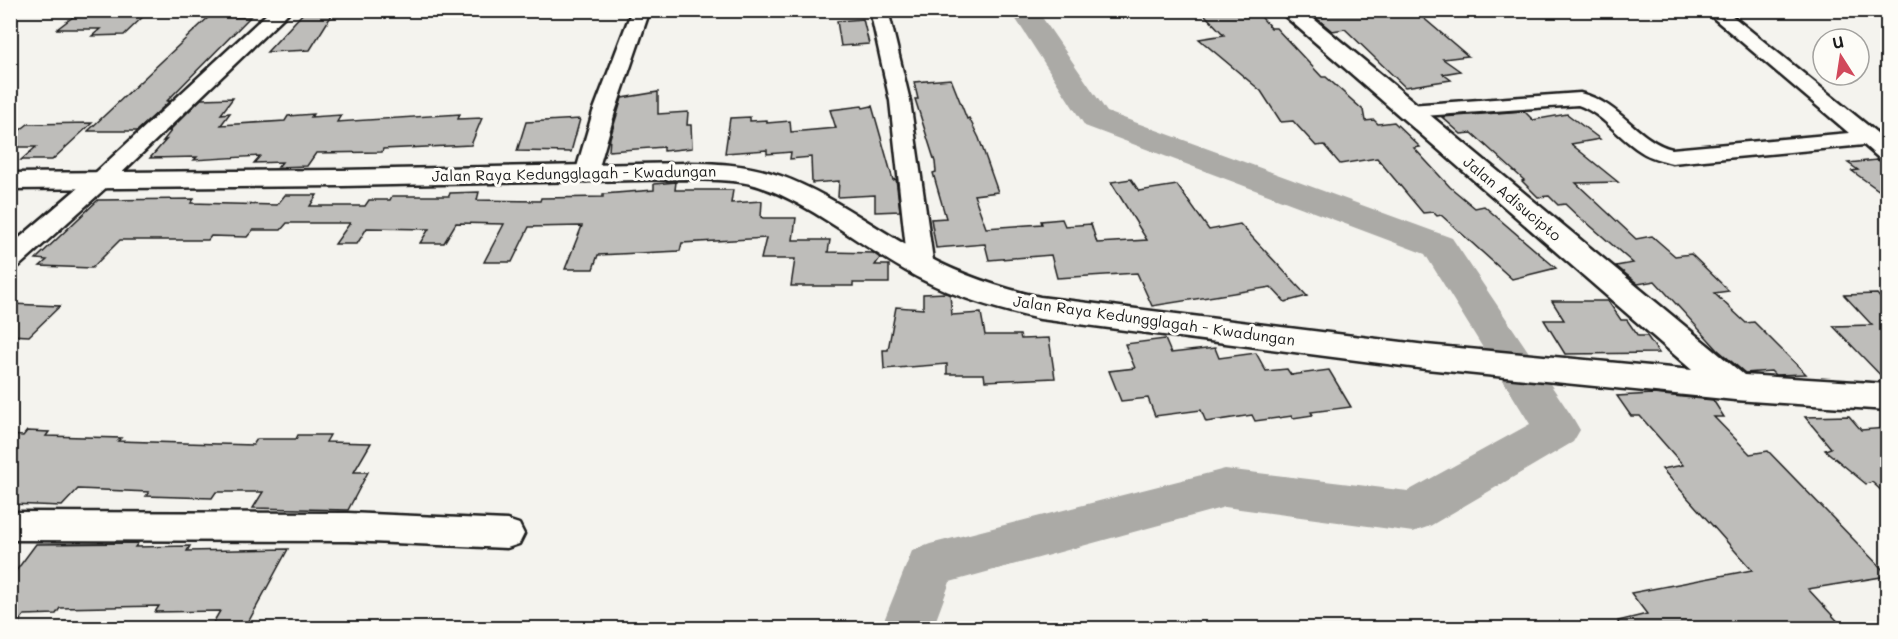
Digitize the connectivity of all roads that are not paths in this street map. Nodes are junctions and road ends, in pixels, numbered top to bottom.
1 (282, 10) edge
2 (641, 10) edge
3 (879, 10) edge
4 (1288, 10) edge
5 (1713, 10) edge
6 (1409, 111) junction
7 (1869, 138) junction
8 (1887, 154) edge
9 (586, 174) junction
10 (101, 180) junction
11 (10, 181) edge
12 (10, 260) edge
13 (921, 267) junction
14 (1735, 387) junction
15 (1887, 397) edge
16 (10, 526) edge
17 (507, 534) dead end

1 - 10 street
2 - 9 street
3 - 13 street
4 - 6 main road, Jalan Adisucipto
5 - 7 street
6 - 7 street
6 - 14 main road, Jalan Adisucipto
7 - 8 street
9 - 10 main road, Jalan Raya Kedungglagah - Kwadungan
9 - 13 main road, Jalan Raya Kedungglagah - Kwadungan
10 - 11 main road, Jalan Raya Kedungglagah - Kwadungan
10 - 12 street
13 - 14 main road, Jalan Raya Kedungglagah - Kwadungan
14 - 15 main road, Jalan Raya Kedungglagah - Kwadungan
16 - 17 street

